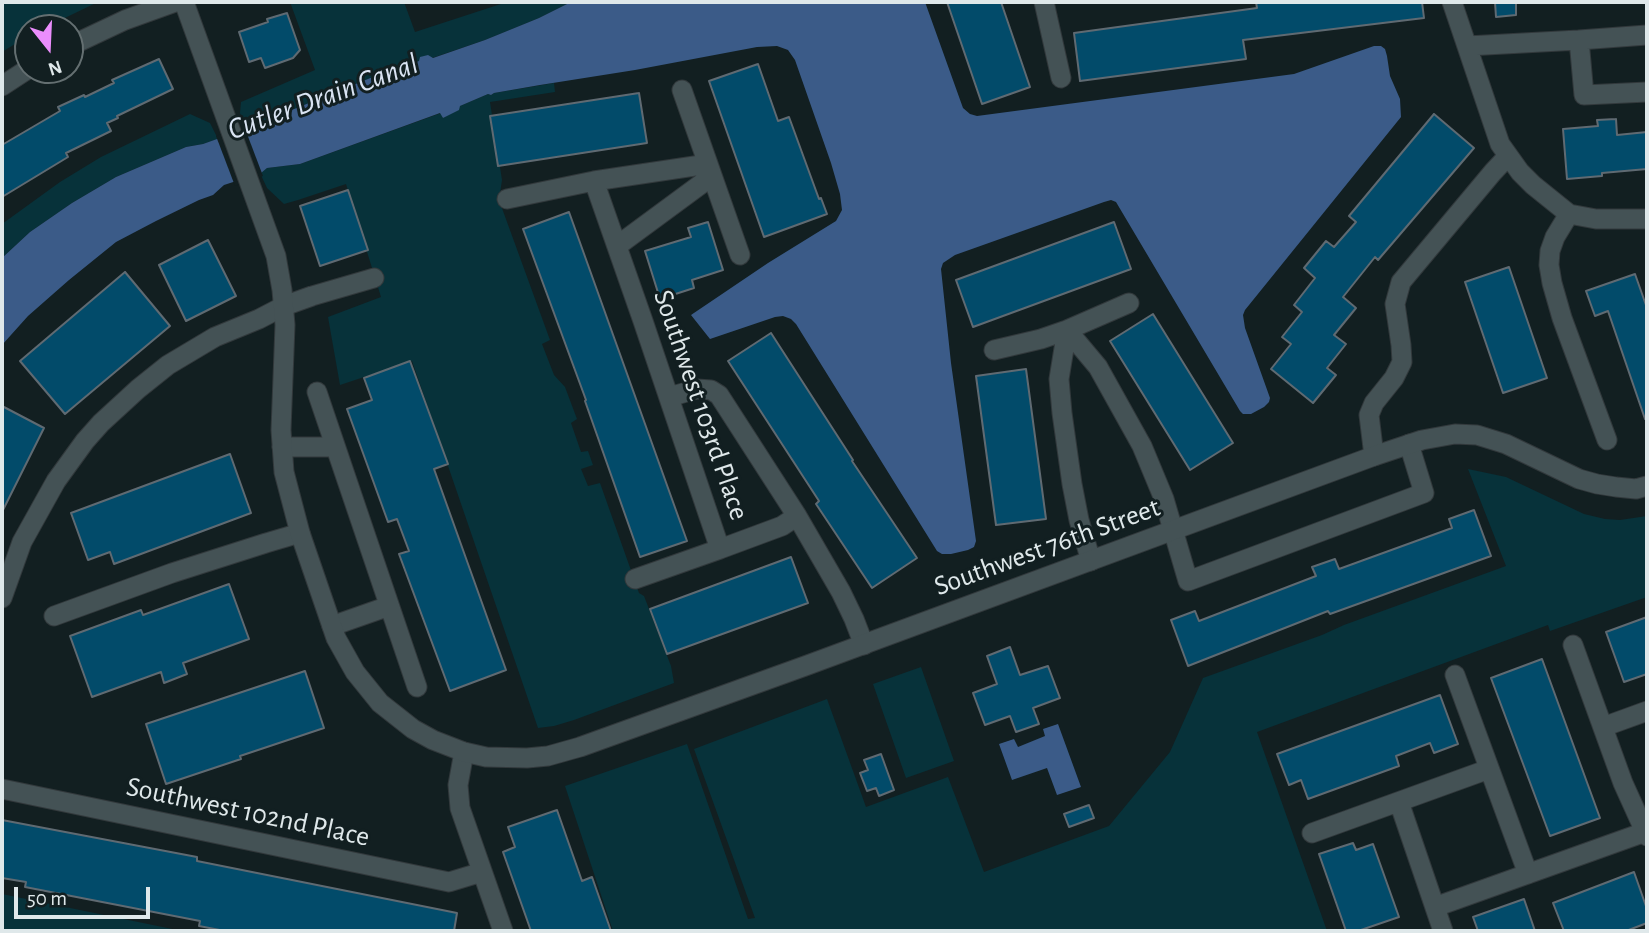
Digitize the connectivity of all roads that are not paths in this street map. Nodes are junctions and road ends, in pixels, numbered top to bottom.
1 (175, 2) edge
2 (184, 2) edge
3 (1049, 2) edge
4 (1452, 2) edge
5 (1647, 34) edge
6 (84, 39) edge
7 (1579, 40) junction
8 (1468, 46) junction
9 (1061, 78) dead end
10 (682, 90) dead end
11 (1647, 92) edge
12 (1508, 156) junction
13 (710, 170) junction
14 (594, 181) junction
15 (508, 199) dead end
16 (1569, 214) junction
17 (1647, 219) edge
18 (617, 246) junction
19 (740, 255) dead end
20 (374, 278) dead end
21 (1129, 303) dead end
22 (284, 306) junction
23 (1068, 330) junction
24 (994, 350) dead end
25 (317, 392) dead end
26 (669, 397) junction
27 (1607, 440) dead end
28 (1409, 444) junction
29 (282, 447) junction
30 (335, 447) junction
31 (1374, 456) junction
32 (1647, 486) edge
33 (797, 516) junction
34 (1172, 530) junction
35 (300, 533) junction
36 (720, 549) junction
37 (1091, 561) junction
38 (635, 579) dead end
39 (2, 598) edge
40 (389, 606) junction
41 (54, 616) dead end
42 (332, 626) junction
43 (864, 645) junction
44 (1573, 645) dead end
45 (1455, 675) dead end
46 (417, 687) dead end
47 (1647, 711) edge
48 (1603, 727) junction
49 (464, 752) junction
50 (1489, 769) junction
51 (2, 789) edge
52 (1399, 802) junction
53 (1312, 834) dead end
54 (1646, 834) edge
55 (482, 872) junction
56 (1528, 874) junction
57 (1435, 907) junction
58 (503, 931) edge
59 (1443, 931) edge

1 - 6 street
2 - 22 street
3 - 9 street
4 - 8 street
5 - 7 street
7 - 8 street
7 - 11 street
8 - 12 street
10 - 13 street
12 - 16 street
12 - 31 street
13 - 14 street
13 - 18 street
13 - 19 street
14 - 15 street
14 - 18 street, Southwest 103rd Place
16 - 17 street
16 - 27 street
18 - 26 street, Southwest 103rd Place
20 - 22 street
21 - 23 street
22 - 29 street
22 - 39 street
23 - 24 street
23 - 34 street
23 - 37 street
25 - 30 street
26 - 33 street
26 - 36 street, Southwest 103rd Place
28 - 31 street, Southwest 76th Street
28 - 32 street, Southwest 76th Street
28 - 34 street
29 - 30 street
29 - 35 street
30 - 40 street
31 - 34 street, Southwest 76th Street
33 - 36 street, Southwest 103rd Place
33 - 43 street, Southwest 103rd Place
34 - 37 street, Southwest 76th Street
35 - 41 street
35 - 42 street
36 - 38 street
37 - 43 street, Southwest 76th Street
40 - 42 street
40 - 46 street
42 - 49 street
43 - 49 street, Southwest 76th Street
44 - 48 street
45 - 50 street
47 - 48 street
48 - 54 street
49 - 55 street
50 - 52 street
50 - 56 street
51 - 55 street, Southwest 102nd Place
52 - 53 street
52 - 57 street
54 - 56 street
55 - 58 street
56 - 57 street
57 - 59 street

